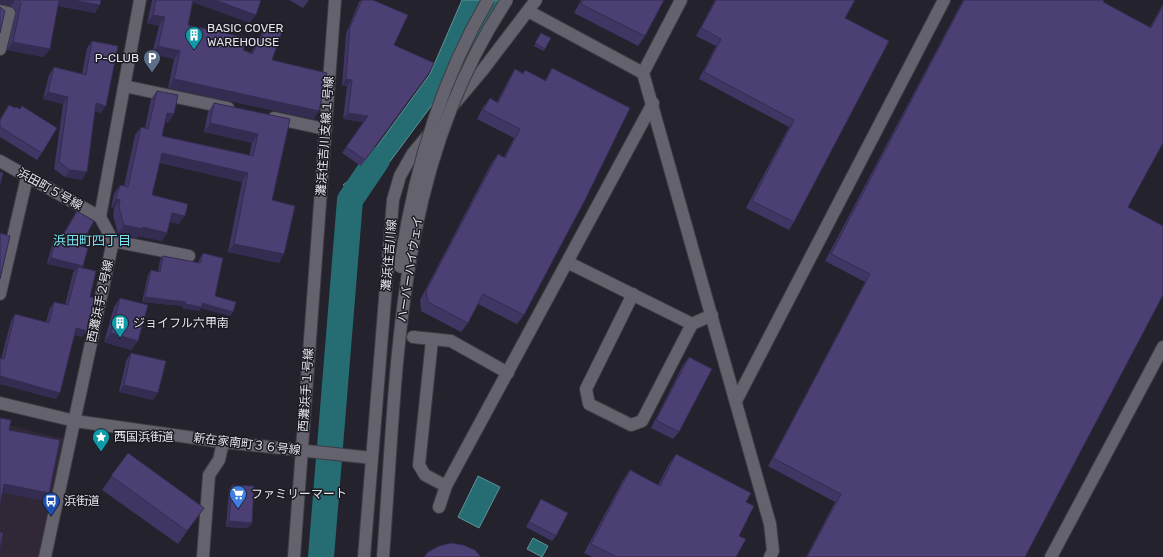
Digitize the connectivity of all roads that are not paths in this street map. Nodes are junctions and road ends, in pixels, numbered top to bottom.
1 (140, 0) edge
2 (334, 0) edge
3 (488, 0) edge
4 (507, 0) edge
5 (536, 0) edge
6 (681, 0) edge
7 (944, 0) edge
8 (0, 11) edge
9 (528, 11) junction
10 (0, 50) edge
11 (643, 73) junction
12 (124, 86) junction
13 (653, 103) junction
14 (240, 110) edge
15 (263, 116) edge
16 (325, 129) junction
17 (0, 161) edge
18 (27, 177) junction
19 (100, 217) junction
20 (113, 241) junction
21 (189, 256) dead end
22 (567, 262) junction
23 (315, 272) joint
24 (0, 294) edge
25 (633, 294) junction
26 (712, 315) junction
27 (692, 324) junction
28 (413, 337) dead end
29 (432, 340) junction
30 (1163, 346) edge
31 (508, 373) junction
32 (736, 401) junction
33 (0, 403) edge
34 (75, 421) junction
35 (223, 442) junction
36 (302, 451) junction
37 (372, 458) junction
38 (446, 486) junction
39 (439, 507) dead end
40 (45, 557) edge
41 (203, 557) edge
42 (294, 557) edge
43 (364, 557) edge
44 (374, 557) edge
45 (383, 557) edge
46 (770, 557) edge
47 (1051, 557) edge

1 - 12 street
2 - 16 street, 灘浜住吉川支線１号線
3 - 44 street, ハーバーハイウェイ, bridge
4 - 45 street, ハーバーハイウェイ, bridge
5 - 9 street, 灘浜住吉川線
6 - 11 street
7 - 32 street
8 - 10 street
9 - 11 street
9 - 37 street, 灘浜住吉川線
11 - 13 street
12 - 14 street
12 - 19 street
13 - 22 street
13 - 26 street
15 - 16 street
16 - 23 street, 灘浜住吉川支線１号線
17 - 18 street, 浜田町５号線
18 - 19 street, 浜田町５号線
18 - 24 street
19 - 20 street
20 - 21 street
20 - 34 street, 西灘浜手２号線
22 - 25 street
22 - 31 street
23 - 36 street, 西灘浜手１号線
25 - 27 street
25 - 27 street
26 - 27 street
26 - 32 street
28 - 29 street
29 - 31 street
29 - 38 street
30 - 47 street
31 - 38 street
32 - 46 street
33 - 34 street, 新在家南町３６号線
34 - 35 street, 新在家南町３６号線
34 - 40 street, 西灘浜手２号線
35 - 36 street, 新在家南町３６号線
35 - 41 street
36 - 37 street, 新在家南町３６号線
36 - 42 street, 西灘浜手１号線
37 - 43 street, 灘浜住吉川線
38 - 39 street

